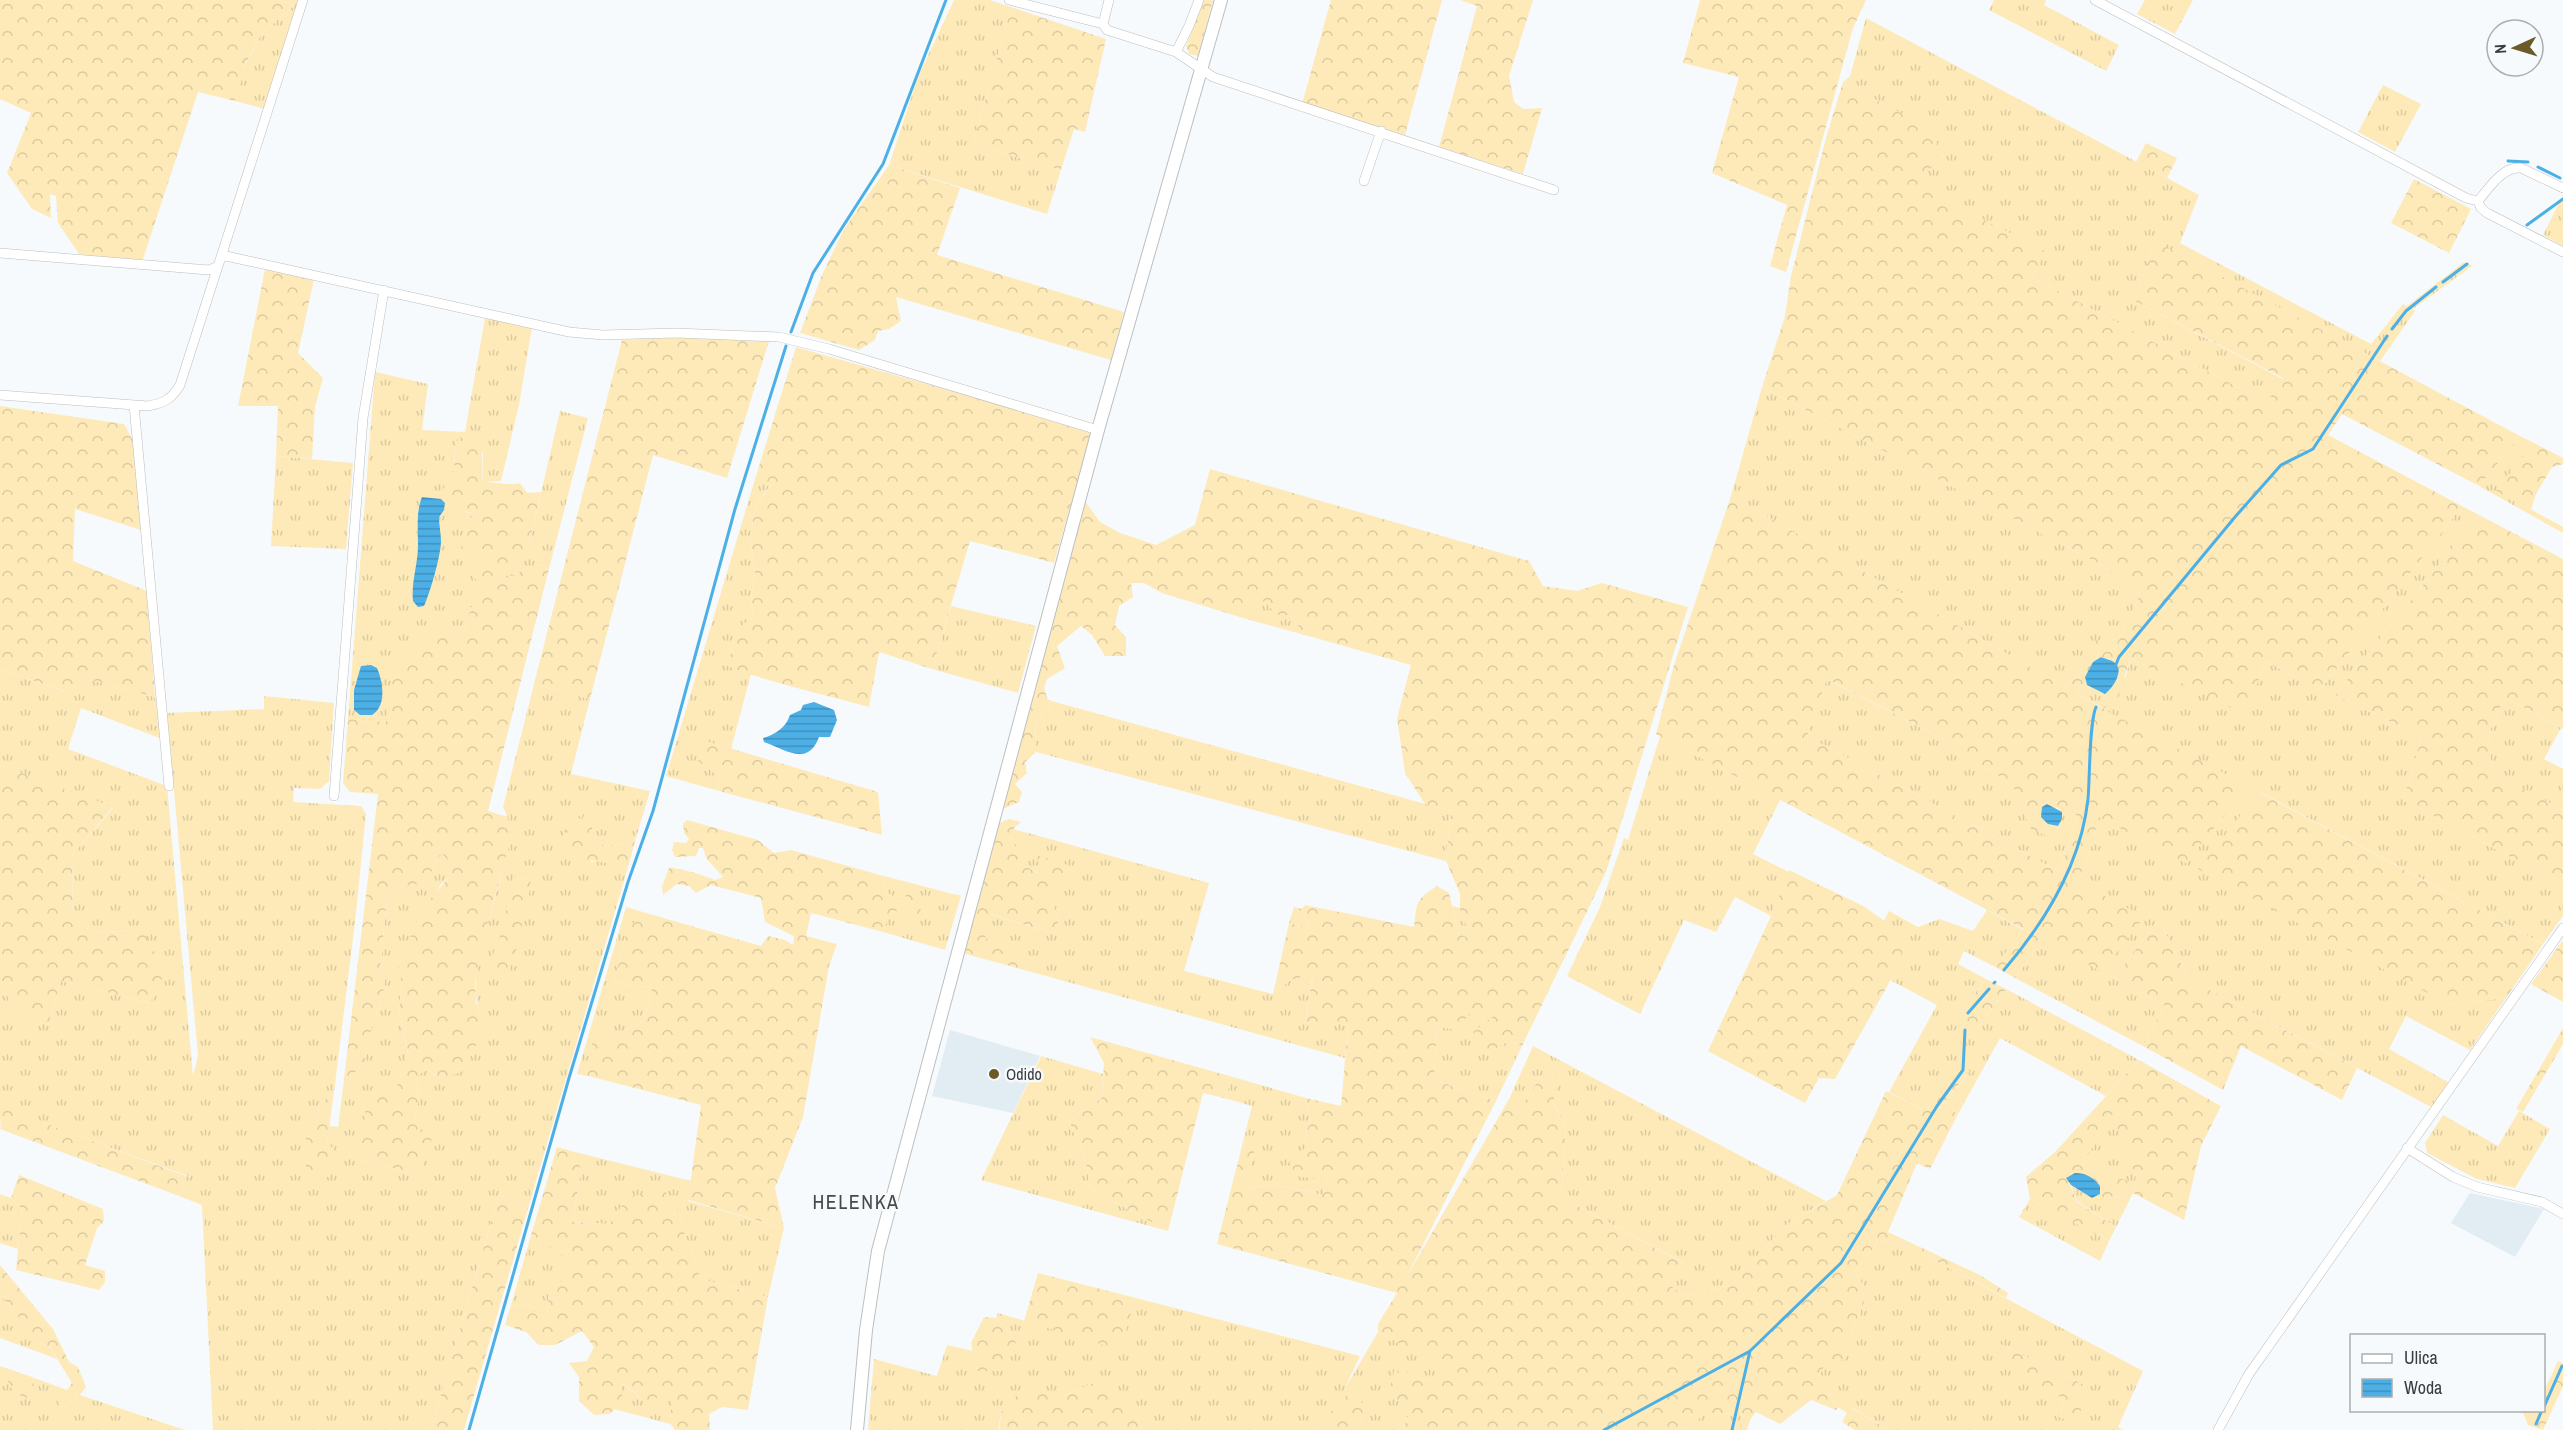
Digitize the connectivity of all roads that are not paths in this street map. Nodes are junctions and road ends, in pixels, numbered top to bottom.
1 (303, 0) edge
2 (1009, 0) edge
3 (1109, 0) edge
4 (1199, 0) edge
5 (1221, 0) edge
6 (2095, 0) edge
7 (1103, 24) junction
8 (1176, 52) junction
9 (1202, 70) junction
10 (1381, 131) junction
11 (1364, 181) dead end
12 (2563, 188) edge
13 (1554, 190) dead end
14 (2478, 201) junction
15 (2563, 252) edge
16 (0, 253) edge
17 (219, 262) junction
18 (384, 290) junction
19 (0, 395) edge
20 (134, 405) junction
21 (1098, 430) junction
22 (169, 786) dead end
23 (334, 796) dead end
24 (2563, 927) edge
25 (2407, 1148) junction
26 (2563, 1214) edge
27 (857, 1430) edge
28 (2218, 1430) edge

1 - 17 street
2 - 7 street
3 - 7 street
4 - 8 street
5 - 9 street
6 - 14 street
7 - 8 street
8 - 9 street
9 - 10 street
9 - 21 street
10 - 11 street
10 - 13 street
12 - 14 street
14 - 15 street
16 - 17 street
17 - 18 street
17 - 20 street
18 - 21 street
18 - 23 street
19 - 20 street
20 - 22 street
21 - 27 street
24 - 25 street
25 - 26 street
25 - 28 street

